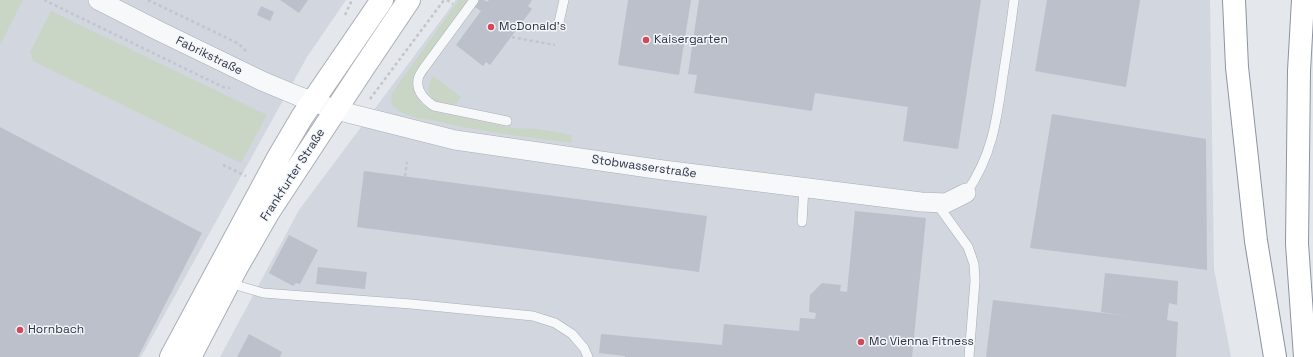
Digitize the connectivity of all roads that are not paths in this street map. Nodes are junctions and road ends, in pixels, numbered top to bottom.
1 (98, 0) edge
2 (382, 0) edge
3 (409, 0) edge
4 (474, 0) edge
5 (564, 0) edge
6 (1014, 0) edge
7 (1234, 0) edge
8 (1302, 0) edge
9 (559, 22) dead end
10 (324, 106) junction
11 (507, 121) dead end
12 (804, 187) junction
13 (966, 192) joint
14 (936, 202) junction
15 (802, 222) dead end
16 (229, 283) junction
17 (171, 357) edge
18 (190, 357) edge
19 (588, 357) edge
20 (969, 357) edge
21 (1275, 357) edge
22 (1304, 357) edge

1 - 10 street, Fabrikstraße
2 - 10 main road, Frankfurter Straße
3 - 10 main road, Frankfurter Straße
4 - 11 lane
5 - 9 lane
6 - 13 lane
7 - 21 main road
8 - 22 main road
10 - 12 street, Stobwasserstraße
10 - 16 main road, Frankfurter Straße
10 - 17 main road, Frankfurter Straße
12 - 14 street, Stobwasserstraße
12 - 15 lane
13 - 14 street, Stobwasserstraße
14 - 20 lane
16 - 18 main road, Frankfurter Straße
16 - 19 lane

